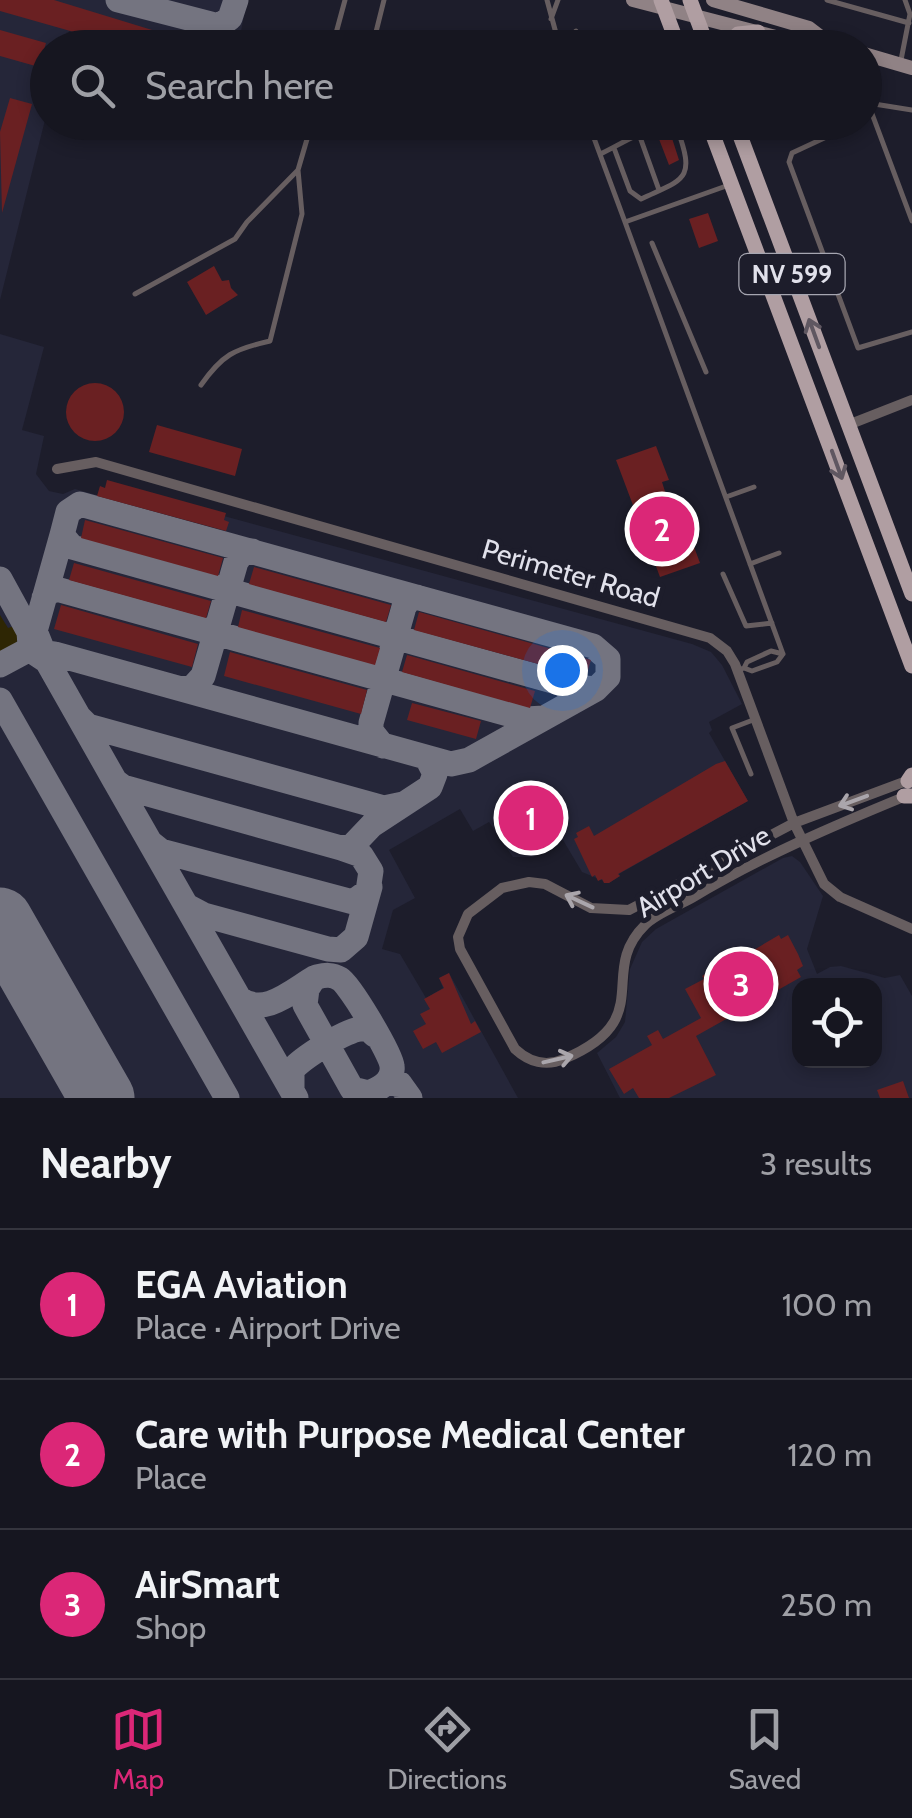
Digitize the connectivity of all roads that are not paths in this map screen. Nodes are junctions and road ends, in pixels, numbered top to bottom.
1 (345, 0) edge
2 (384, 0) edge
3 (546, 0) edge
4 (558, 0) edge
5 (633, 0) edge
6 (713, 0) edge
7 (827, 0) edge
8 (905, 0) edge
9 (732, 3) edge
10 (678, 7) edge
11 (550, 22) junction
12 (909, 23) junction
13 (337, 30) edge
14 (376, 30) edge
15 (553, 30) edge
16 (695, 30) edge
17 (739, 30) edge
18 (812, 30) edge
19 (906, 66) edge
20 (882, 105) edge
21 (912, 110) edge
22 (307, 140) edge
23 (595, 140) edge
24 (631, 140) edge
25 (641, 140) edge
26 (682, 140) edge
27 (715, 140) edge
28 (743, 140) edge
29 (820, 140) edge
30 (880, 140) edge
31 (614, 148) junction
32 (600, 154) junction
33 (298, 170) junction
34 (732, 184) junction
35 (660, 190) junction
36 (912, 221) edge
37 (626, 222) junction
38 (652, 244) dead end
39 (135, 294) dead end
40 (912, 332) edge
41 (706, 372) dead end
42 (803, 373) junction
43 (201, 385) dead end
44 (912, 400) edge
45 (848, 424) junction
46 (58, 468) dead end
47 (754, 487) dead end
48 (726, 497) junction
49 (778, 554) dead end
50 (750, 564) junction
51 (723, 574) dead end
52 (912, 594) edge
53 (772, 623) junction
54 (783, 654) junction
55 (912, 666) edge
56 (741, 669) junction
57 (755, 719) junction
58 (751, 774) dead end
59 (910, 787) edge
60 (794, 823) junction
61 (801, 840) junction
62 (912, 929) edge

1 - 13 lane
2 - 14 lane
3 - 11 lane
4 - 11 lane
5 - 10 main road
6 - 9 main road
7 - 12 lane
8 - 12 lane
9 - 18 main road
10 - 16 main road
10 - 17 main road
11 - 15 lane
12 - 19 lane
20 - 21 lane
22 - 33 lane
23 - 32 lane
24 - 31 lane
25 - 35 lane
26 - 35 lane
27 - 34 main road, NV 599
45 -> 28 main road, NV 599
29 - 40 lane
30 - 36 lane
31 - 32 lane
31 - 35 lane
32 - 37 lane
33 - 39 lane
33 - 43 lane
34 - 37 lane
34 - 42 main road, NV 599
37 - 48 lane
38 - 41 lane
42 - 45 main road
42 -> 55 main road, NV 599
44 - 45 street
45 - 52 main road, NV 599
46 - 56 street, Perimeter Road
47 - 48 lane
48 - 50 lane
49 - 50 lane
50 - 53 lane
51 - 53 lane
53 - 54 lane
54 - 56 lane
54 - 56 lane
56 - 57 street, Perimeter Road
57 - 58 lane
57 - 60 street, Perimeter Road
59 -> 60 street, Airport Drive
59 - 61 street, Airport Drive
60 - 61 street, Perimeter Road
60 -> 61 street, Airport Drive
61 - 62 street, Perimeter Road

